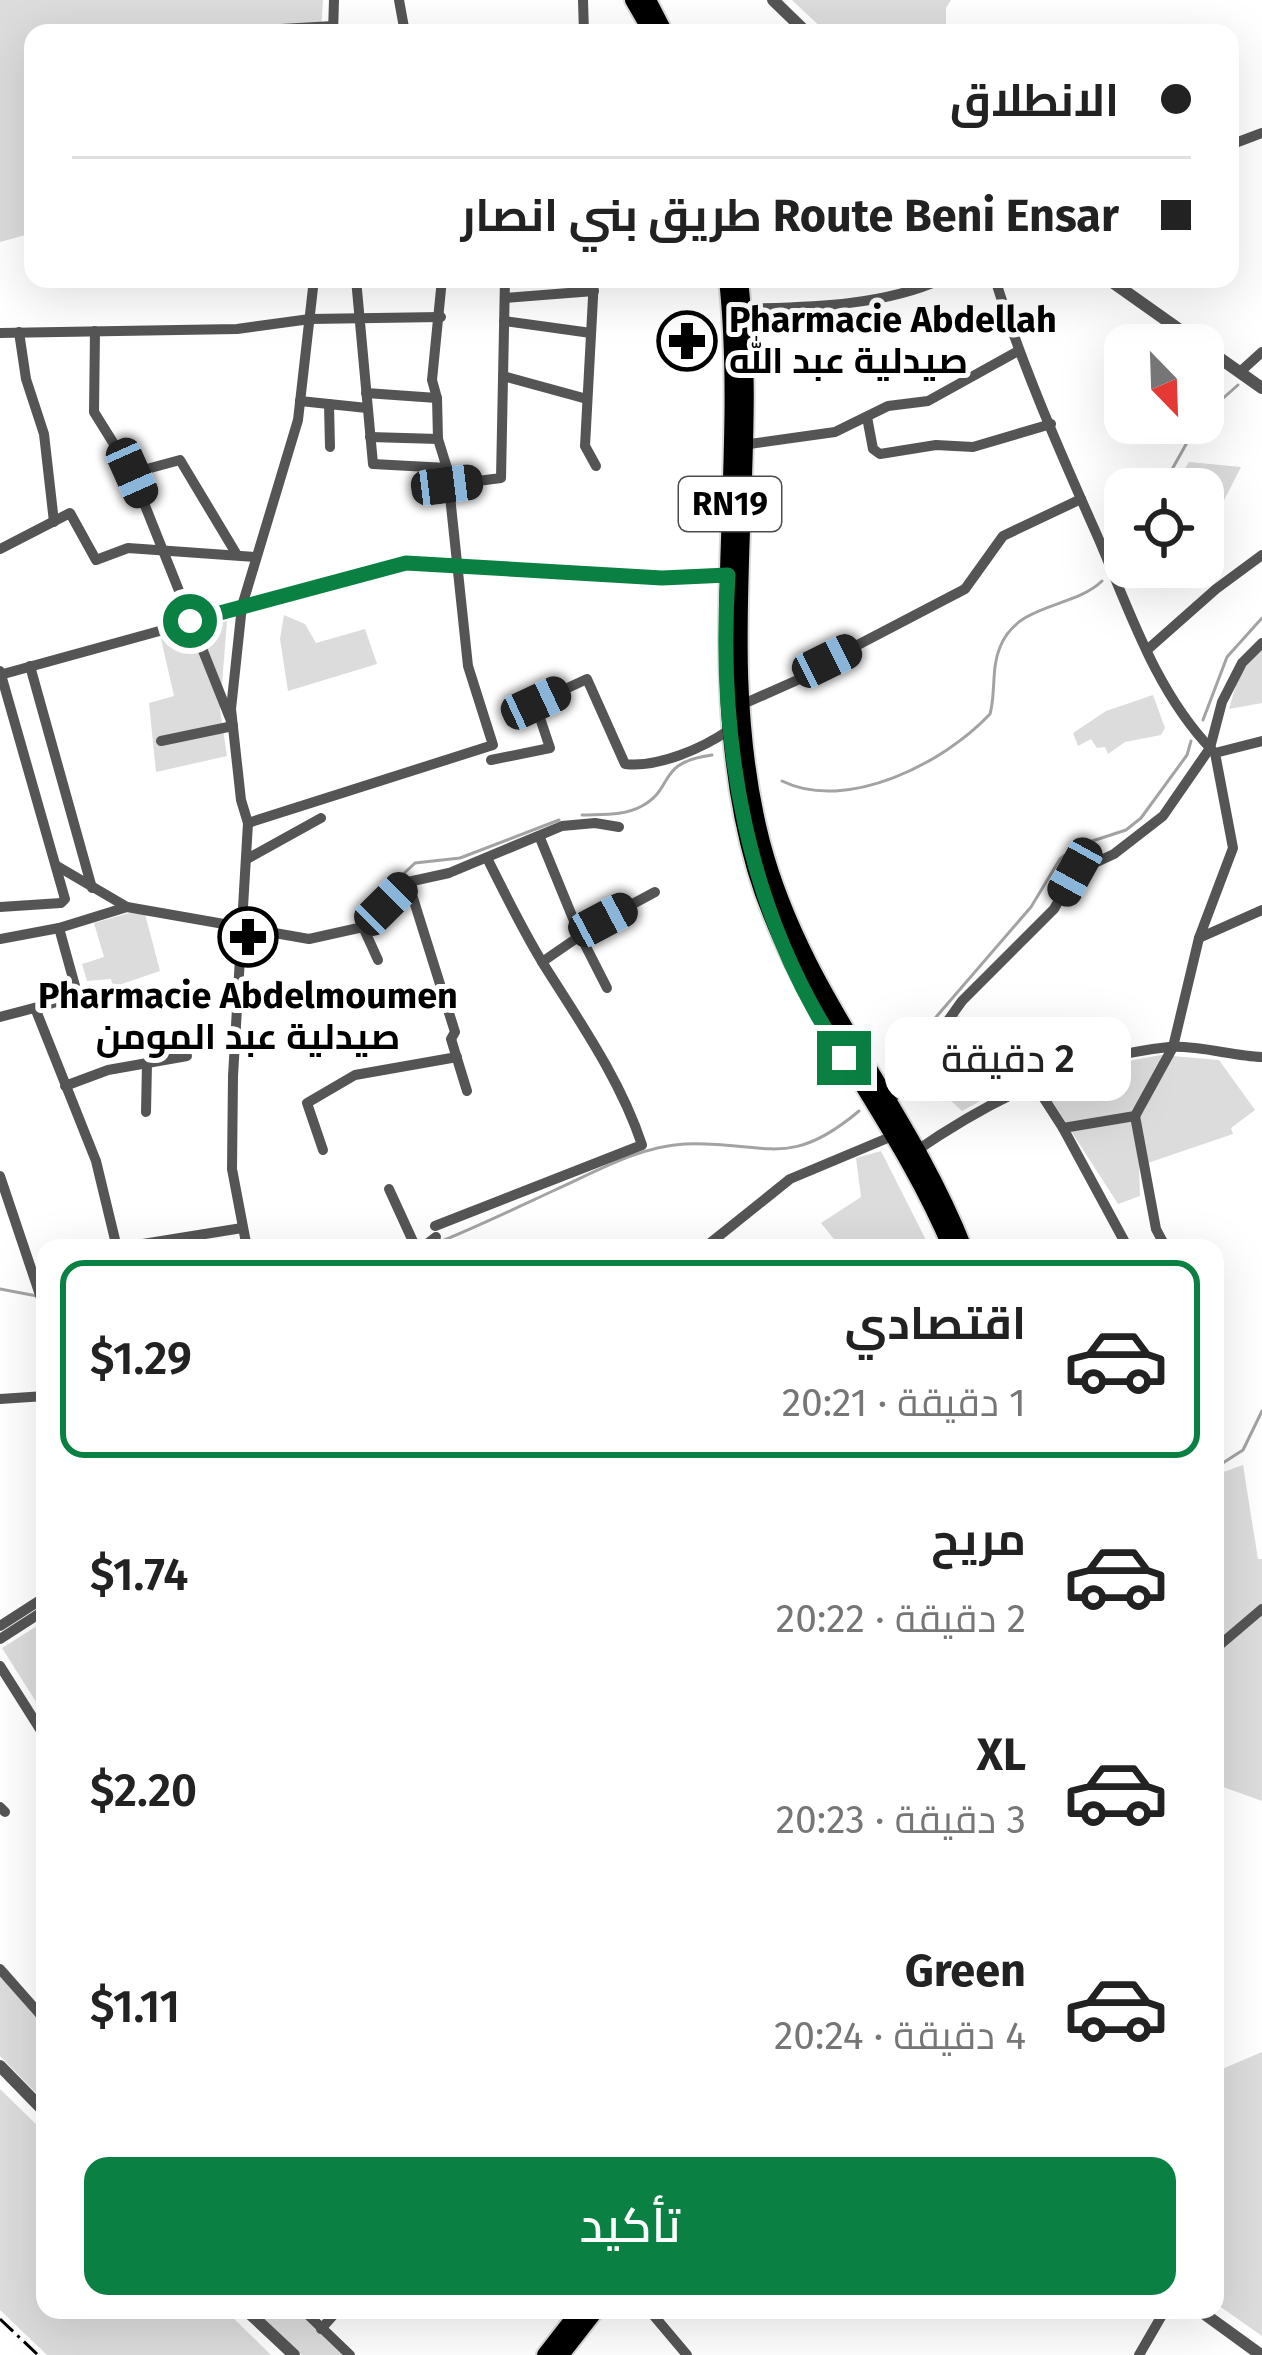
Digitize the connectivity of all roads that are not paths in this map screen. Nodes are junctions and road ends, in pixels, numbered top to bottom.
1 (773, 0) edge
2 (798, 24) edge
3 (313, 288) edge
4 (356, 288) edge
5 (442, 288) edge
6 (505, 288) edge
7 (574, 288) edge
8 (594, 288) edge
9 (730, 288) edge
10 (739, 288) edge
11 (922, 288) edge
12 (998, 288) edge
13 (1121, 288) edge
14 (506, 298) junction
15 (736, 309) junction
16 (358, 317) junction
17 (441, 317) junction
18 (310, 319) junction
19 (504, 321) junction
20 (95, 331) junction
21 (19, 332) junction
22 (0, 333) edge
23 (591, 333) junction
24 (1018, 351) junction
25 (1262, 352) edge
26 (1241, 371) junction
27 (503, 376) junction
28 (1262, 388) edge
29 (366, 393) junction
30 (437, 398) junction
31 (587, 399) junction
32 (300, 401) junction
33 (328, 404) junction
34 (368, 407) junction
35 (867, 417) junction
36 (1051, 424) junction
37 (370, 437) junction
38 (438, 440) junction
39 (737, 445) junction
40 (330, 447) dead end
41 (596, 466) dead end
42 (447, 468) junction
43 (132, 473) junction
44 (447, 485) junction
45 (1081, 499) junction
46 (54, 522) junction
47 (0, 549) edge
48 (166, 550) junction
49 (1262, 555) edge
50 (237, 556) junction
51 (255, 556) junction
52 (456, 566) junction
53 (734, 575) junction
54 (242, 606) junction
55 (190, 621) junction
56 (1262, 643) edge
57 (1147, 650) junction
58 (30, 666) junction
59 (0, 673) edge
60 (733, 708) junction
61 (233, 725) junction
62 (729, 730) junction
63 (161, 741) dead end
64 (1262, 741) edge
65 (1212, 750) junction
66 (491, 760) dead end
67 (321, 818) dead end
68 (248, 823) junction
69 (619, 827) dead end
70 (540, 838) junction
71 (487, 858) junction
72 (247, 859) junction
73 (57, 866) junction
74 (408, 882) junction
75 (92, 888) junction
76 (655, 892) dead end
77 (0, 907) edge
78 (128, 907) junction
79 (776, 908) junction
80 (1262, 910) edge
81 (243, 927) junction
82 (363, 927) junction
83 (59, 928) junction
84 (1, 935) edge
85 (580, 935) junction
86 (1199, 938) junction
87 (378, 960) dead end
88 (542, 962) junction
89 (607, 988) dead end
90 (35, 1008) junction
91 (0, 1016) edge
92 (1173, 1047) junction
93 (187, 1057) dead end
94 (457, 1057) junction
95 (1262, 1057) edge
96 (146, 1063) junction
97 (65, 1085) junction
98 (1036, 1086) junction
99 (467, 1091) dead end
100 (889, 1103) junction
101 (146, 1112) dead end
102 (1135, 1116) junction
103 (1063, 1128) junction
104 (900, 1133) junction
105 (323, 1150) dead end
106 (912, 1154) junction
107 (0, 1177) edge
108 (389, 1189) dead end
109 (242, 1228) junction
110 (115, 1239) edge
111 (173, 1239) edge
112 (245, 1239) edge
113 (414, 1239) edge
114 (427, 1239) edge
115 (715, 1239) edge
116 (947, 1239) edge
117 (959, 1239) edge
118 (1123, 1239) edge
119 (1161, 1239) edge
120 (36, 1267) edge
121 (36, 1397) edge
122 (0, 1399) edge
123 (36, 1603) edge
124 (1262, 1609) edge
125 (36, 1616) edge
126 (0, 1626) edge
127 (0, 1639) edge
128 (1224, 1641) edge
129 (0, 1666) edge
130 (36, 1723) edge
131 (0, 1970) edge
132 (36, 2010) edge
133 (0, 2066) edge
134 (36, 2103) edge
135 (256, 2319) edge
136 (312, 2319) edge
137 (330, 2319) edge
138 (573, 2319) edge
139 (589, 2319) edge
140 (657, 2319) edge
141 (1160, 2319) edge
142 (1211, 2319) edge
143 (321, 2329) junction
144 (294, 2355) edge
145 (350, 2355) edge
146 (545, 2355) edge
147 (561, 2355) edge
148 (687, 2355) edge
149 (1138, 2355) edge
150 (1261, 2355) edge

1 - 2 street
3 - 18 street
4 - 16 street
5 - 17 street
6 - 14 street
7 - 14 street
8 - 23 street
9 - 15 highway, RN19
10 - 15 highway, RN19
11 - 15 street
12 - 24 street
13 - 26 street
14 - 19 street
15 - 39 highway, RN19
16 - 17 street
16 - 18 street
16 - 29 street
17 - 30 street
18 - 20 street
18 - 32 street
19 - 23 street
19 - 27 street
20 - 21 street
20 - 43 street
21 - 22 street
21 - 46 street
23 - 31 street
24 - 35 street
24 - 36 street
25 - 26 street
26 - 28 street
27 - 31 street
27 - 44 street
29 - 30 street
29 - 34 street
30 - 38 street
31 - 41 street
32 - 33 street
32 - 51 street
33 - 34 street
33 - 40 street
34 - 37 street
35 - 36 street
35 - 39 street
36 - 45 street
37 - 38 street
37 - 42 street
38 - 42 street
39 - 53 highway, RN19
42 - 44 street
43 - 48 street
43 - 50 street
44 - 52 street
45 - 57 street
45 - 60 street
46 - 47 street
46 - 48 street
48 - 50 street
48 - 55 street
49 - 57 street
50 - 51 street
51 - 54 street
52 - 53 street
52 - 54 street
52 - 68 street
53 - 60 highway, RN19
54 - 55 street
54 - 61 street
55 - 58 street
55 - 61 street
56 - 65 street
57 - 65 street
58 - 59 street
58 - 75 street
59 - 73 street
60 - 62 highway, RN19
60 - 79 highway, RN19
61 - 63 street
61 - 68 street
62 - 66 street
62 - 79 highway, RN19
64 - 65 street
65 - 86 street
65 - 100 street
67 - 72 street
68 - 72 street
69 - 70 street
70 - 71 street
70 - 85 street
71 - 74 street
71 - 88 street
72 - 81 street
73 - 75 street
73 - 77 street
74 - 82 street
74 - 94 street
75 - 78 street
76 - 85 street
78 - 81 street
78 - 83 street
79 - 100 highway, RN19
79 - 104 highway, RN19
80 - 86 street
81 - 82 street
81 - 109 street
82 - 87 street
83 - 84 street
83 - 90 street
85 - 88 street
85 - 89 street
86 - 92 street
88 - 114 street
90 - 91 street
90 - 97 street
92 - 95 street
92 - 98 street
92 - 102 street
93 - 96 street
94 - 99 street
94 - 105 street
96 - 97 street
96 - 101 street
97 - 110 street
98 - 103 street
98 - 106 street
100 - 104 highway, RN19
102 - 103 street
102 - 119 street
103 - 118 street
104 - 106 highway, RN19
104 - 115 street
106 - 116 highway, RN19
106 - 117 highway, RN19
107 - 120 street
108 - 113 street
109 - 111 street
109 - 112 street
121 - 122 street
123 - 126 street
124 - 128 street
125 - 127 street
129 - 130 street
131 - 132 street
133 - 134 street
135 - 144 street
136 - 143 street
137 - 143 street
138 - 146 highway
139 - 147 highway
140 - 148 street
141 - 149 street
142 - 150 street
143 - 145 street

